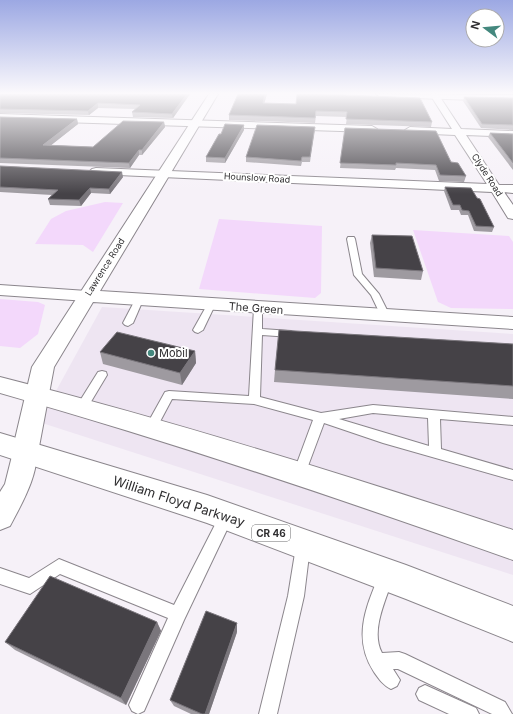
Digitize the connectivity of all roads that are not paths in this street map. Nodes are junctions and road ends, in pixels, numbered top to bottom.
1 (193, 127) edge
2 (318, 127) edge
3 (455, 127) edge
4 (380, 129) edge
5 (403, 130) edge
6 (458, 132) junction
7 (513, 134) edge
8 (86, 171) edge
9 (164, 174) junction
10 (495, 188) junction
11 (513, 189) edge
12 (513, 215) edge
13 (351, 239) dead end
14 (0, 290) edge
15 (87, 296) junction
16 (140, 300) junction
17 (211, 305) junction
18 (258, 308) junction
19 (385, 316) junction
20 (128, 323) dead end
21 (513, 324) edge
22 (198, 330) dead end
23 (257, 332) junction
24 (303, 335) edge
25 (102, 375) dead end
26 (0, 386) edge
27 (37, 395) junction
28 (254, 400) junction
29 (82, 407) junction
30 (434, 414) junction
31 (320, 417) junction
32 (513, 420) edge
33 (151, 428) junction
34 (12, 448) edge
35 (435, 453) junction
36 (300, 474) junction
37 (513, 475) edge
38 (226, 516) junction
39 (0, 517) edge
40 (303, 545) junction
41 (513, 545) edge
42 (0, 576) edge
43 (386, 576) junction
44 (178, 614) junction
45 (513, 624) edge
46 (377, 662) junction
47 (391, 680) dead end
48 (425, 694) dead end
49 (138, 705) dead end
50 (268, 714) edge
51 (470, 714) edge
52 (504, 714) edge

1 - 9 main road, Lawrence Road
2 - 4 street
3 - 6 street, Clyde Road
5 - 6 street
6 - 7 street
6 - 10 street, Clyde Road
8 - 9 street, Hounslow Road
9 - 10 street, Hounslow Road
9 - 15 main road, Lawrence Road
10 - 11 street, Hounslow Road
10 - 12 street, Clyde Road
13 - 19 lane
14 - 15 street, The Green
15 - 16 main road, The Green
15 - 27 main road, Lawrence Road
16 - 17 main road, The Green
16 - 20 lane
17 - 18 main road, The Green
17 - 22 lane
18 - 19 main road, The Green
18 - 23 lane
19 - 21 main road, The Green
23 - 24 lane
23 - 28 lane
25 - 29 lane
26 - 27 main road
27 - 29 main road
27 - 34 main road, Lawrence Road
28 - 31 lane
28 - 33 lane
29 - 33 main road
30 - 31 lane
30 - 32 lane
30 - 35 lane
31 - 35 lane
31 - 36 lane
33 - 36 main road
34 - 38 main road, William Floyd Parkway / CR 46
34 - 39 street
35 - 37 lane
36 - 41 main road
38 - 40 main road, William Floyd Parkway / CR 46
38 - 44 lane
40 - 43 main road, William Floyd Parkway / CR 46
40 - 50 lane
42 - 44 lane
43 - 45 main road, William Floyd Parkway / CR 46
43 - 46 lane
44 - 49 lane
46 - 47 lane
46 - 52 lane
48 - 51 lane

